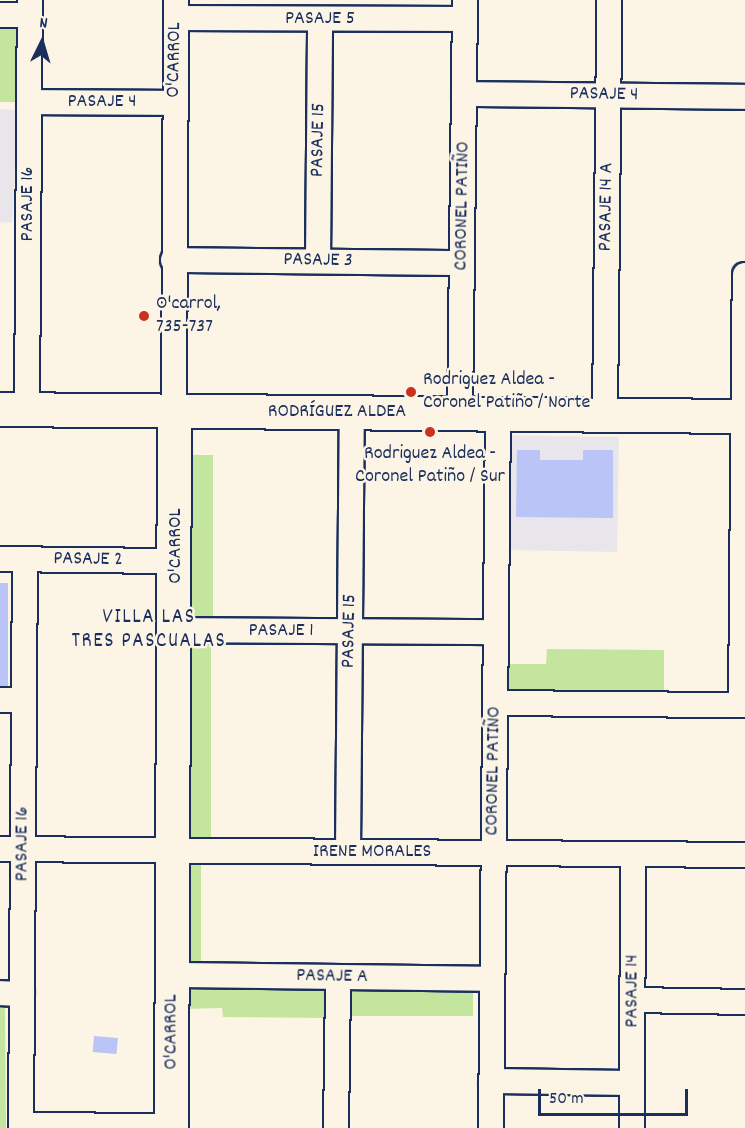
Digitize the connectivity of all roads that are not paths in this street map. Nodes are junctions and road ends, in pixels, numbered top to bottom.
1 (609, 0) edge
2 (30, 8) edge
3 (176, 9) edge
4 (465, 10) edge
5 (0, 15) edge
6 (320, 18) junction
7 (464, 94) junction
8 (608, 95) junction
9 (745, 97) edge
10 (29, 102) junction
11 (175, 103) junction
12 (173, 260) junction
13 (318, 261) junction
14 (462, 263) junction
15 (745, 275) edge
16 (13, 409) edge
17 (174, 410) junction
18 (352, 412) junction
19 (460, 413) junction
20 (498, 413) junction
21 (605, 414) junction
22 (744, 416) edge
23 (0, 559) edge
24 (25, 560) junction
25 (176, 561) junction
26 (175, 630) junction
27 (350, 631) junction
28 (495, 632) junction
29 (12, 700) edge
30 (495, 703) junction
31 (743, 705) edge
32 (11, 849) edge
33 (173, 850) junction
34 (348, 851) junction
35 (493, 853) junction
36 (633, 854) junction
37 (745, 855) edge
38 (172, 975) junction
39 (338, 977) junction
40 (492, 979) junction
41 (11, 994) edge
42 (633, 1000) junction
43 (745, 1002) edge
44 (491, 1081) junction
45 (632, 1083) junction
46 (21, 1126) edge
47 (171, 1127) edge
48 (336, 1128) edge
49 (491, 1128) edge
50 (632, 1128) edge

1 - 8 street, PASAJE 14 A
2 - 5 street
2 - 10 street, PASAJE 16
3 - 6 street, PASAJE 5
3 - 11 street, O'CARROL
4 - 6 street, PASAJE 5
4 - 7 street, CORONEL PATIÑO
6 - 13 street, PASAJE 15
7 - 8 street, PASAJE 4
7 - 14 street, CORONEL PATIÑO
8 - 9 street, PASAJE 4
8 - 21 street, PASAJE 14 A
10 - 11 street, PASAJE 4
10 - 16 street, PASAJE 16
11 - 12 street, O'CARROL
12 - 13 street, PASAJE 3
12 - 17 street, O'CARROL
13 - 14 street, PASAJE 3
14 - 19 street, CORONEL PATIÑO
15 - 22 street
16 - 17 main road, RODRÍGUEZ ALDEA
17 - 18 main road, RODRÍGUEZ ALDEA
17 - 25 main road, O'CARROL
18 - 19 main road, RODRÍGUEZ ALDEA
18 - 27 street, PASAJE 15
19 - 20 main road, RODRÍGUEZ ALDEA
20 - 21 main road, RODRÍGUEZ ALDEA
20 - 28 street, CORONEL PATIÑO
21 - 22 main road, RODRÍGUEZ ALDEA
22 - 31 street
23 - 24 street, PASAJE 2
24 - 25 street, PASAJE 2
24 - 29 street, PASAJE 16
25 - 26 main road, O'CARROL
26 - 27 street, PASAJE 1
26 - 33 main road, O'CARROL
27 - 28 street, PASAJE 1
27 - 34 street, PASAJE 15
28 - 30 street, CORONEL PATIÑO
29 - 32 street, PASAJE 16
30 - 31 street
30 - 35 street, CORONEL PATIÑO
32 - 33 street, IRENE MORALES
32 - 41 street, PASAJE 16
33 - 34 street, IRENE MORALES
33 - 38 main road, O'CARROL
34 - 35 street, IRENE MORALES
35 - 36 street, IRENE MORALES
35 - 40 street, CORONEL PATIÑO
36 - 37 street, IRENE MORALES
36 - 42 street, PASAJE 14
38 - 39 street, PASAJE A
38 - 47 main road, O'CARROL
39 - 40 street, PASAJE A
39 - 48 street
40 - 44 street, CORONEL PATIÑO
41 - 46 street, PASAJE 16
42 - 43 street
42 - 45 street, PASAJE 14
44 - 45 street
44 - 49 street, CORONEL PATIÑO
45 - 50 street, PASAJE 14
46 - 47 street

